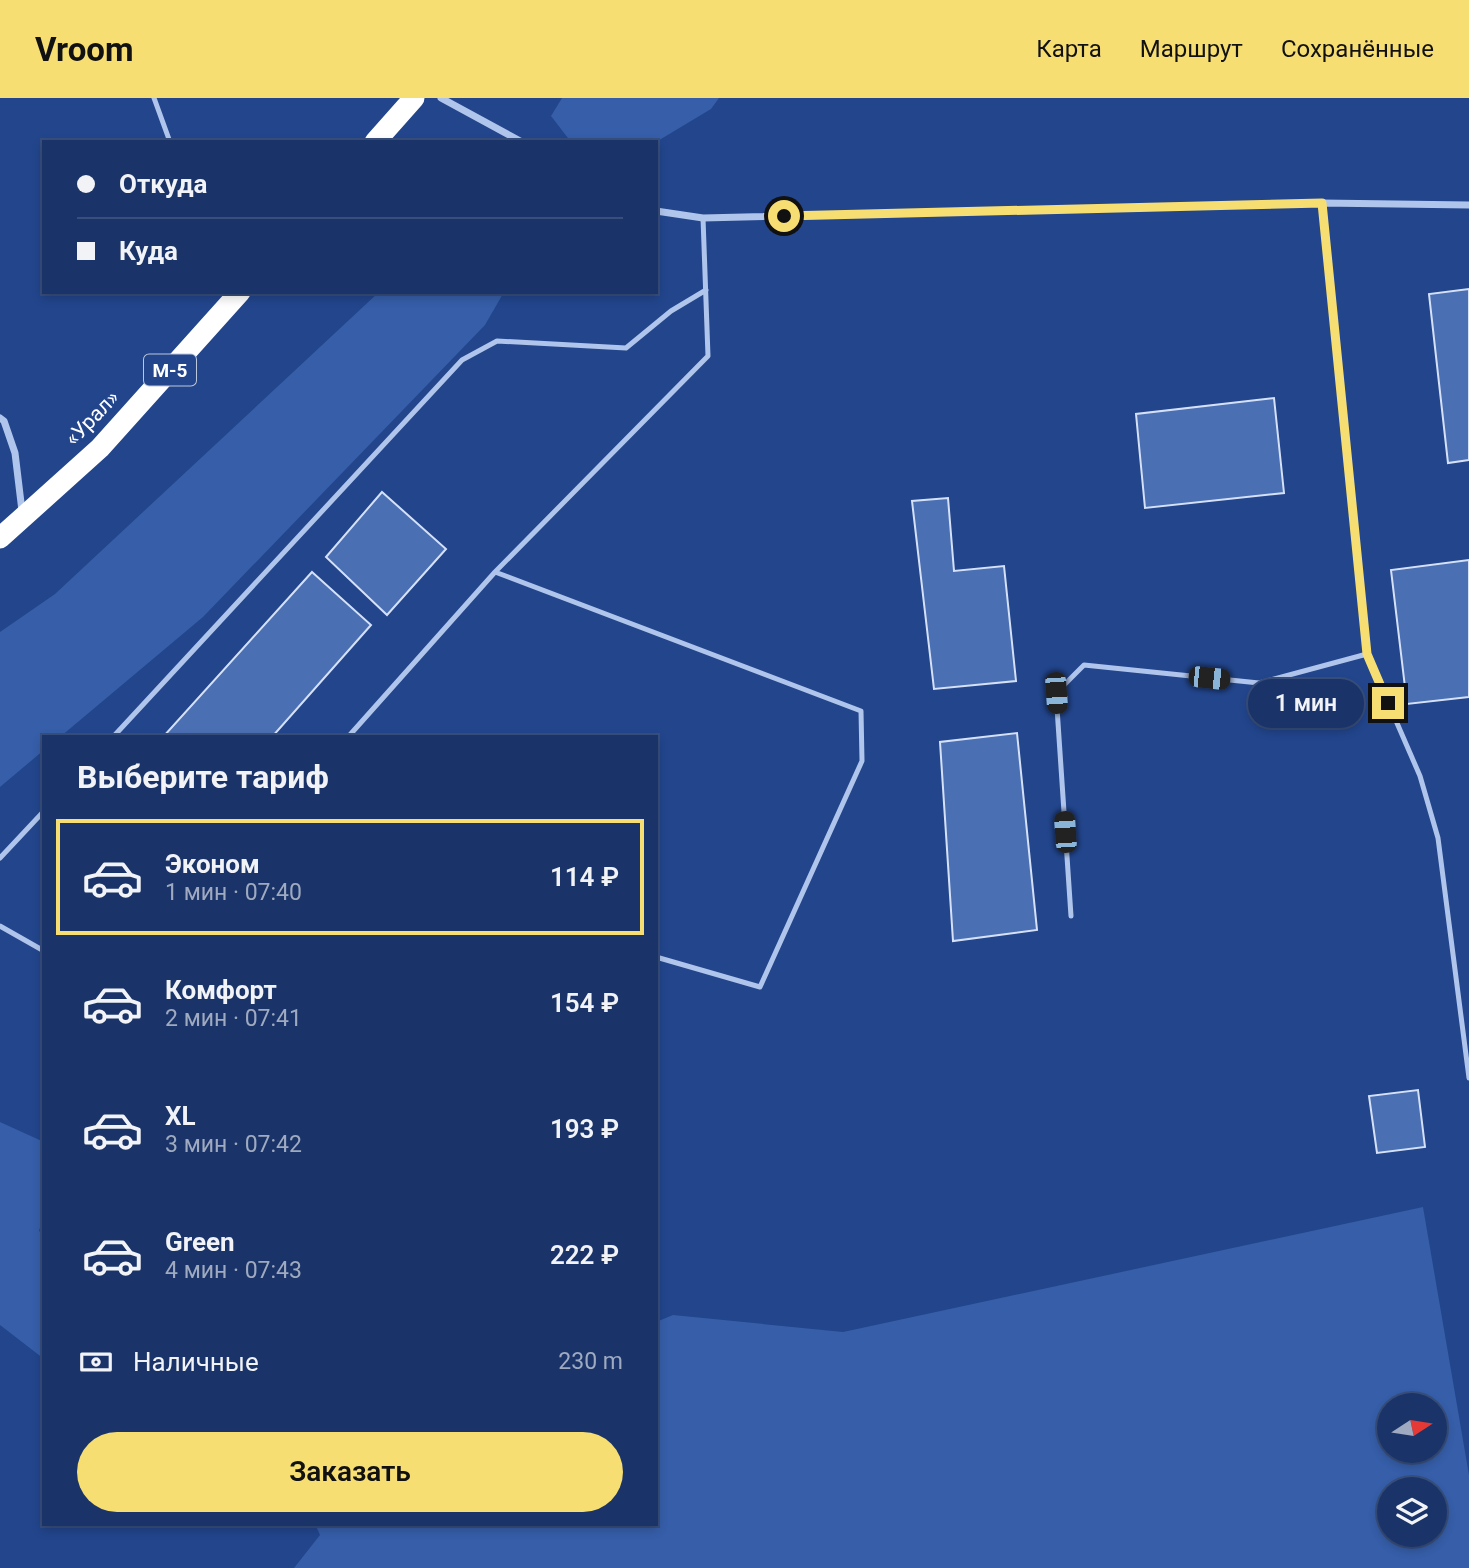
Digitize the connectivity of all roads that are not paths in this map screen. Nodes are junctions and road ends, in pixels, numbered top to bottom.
1 (154, 98) edge
2 (414, 98) edge
3 (441, 98) edge
4 (169, 140) edge
5 (377, 140) edge
6 (518, 140) edge
7 (1322, 203) junction
8 (1469, 205) edge
9 (658, 211) edge
10 (704, 218) junction
11 (706, 290) junction
12 (230, 299) edge
13 (0, 418) edge
14 (23, 517) junction
15 (0, 538) edge
16 (495, 572) junction
17 (1367, 654) junction
18 (115, 735) edge
19 (350, 735) edge
20 (42, 813) edge
21 (0, 858) edge
22 (1071, 916) dead end
23 (0, 926) edge
24 (42, 950) edge
25 (658, 958) edge
26 (1469, 1078) edge

1 - 4 lane
2 - 5 highway
3 - 6 street
7 - 8 street
7 - 10 street
7 - 17 lane
9 - 10 street
10 - 11 lane
11 - 16 lane
11 - 18 lane
12 - 14 highway, «Урал» / М-5
13 - 14 street
14 - 15 highway, «Урал» / М-5
16 - 19 lane
16 - 25 lane
17 - 22 lane
17 - 26 lane
20 - 21 lane
23 - 24 lane

